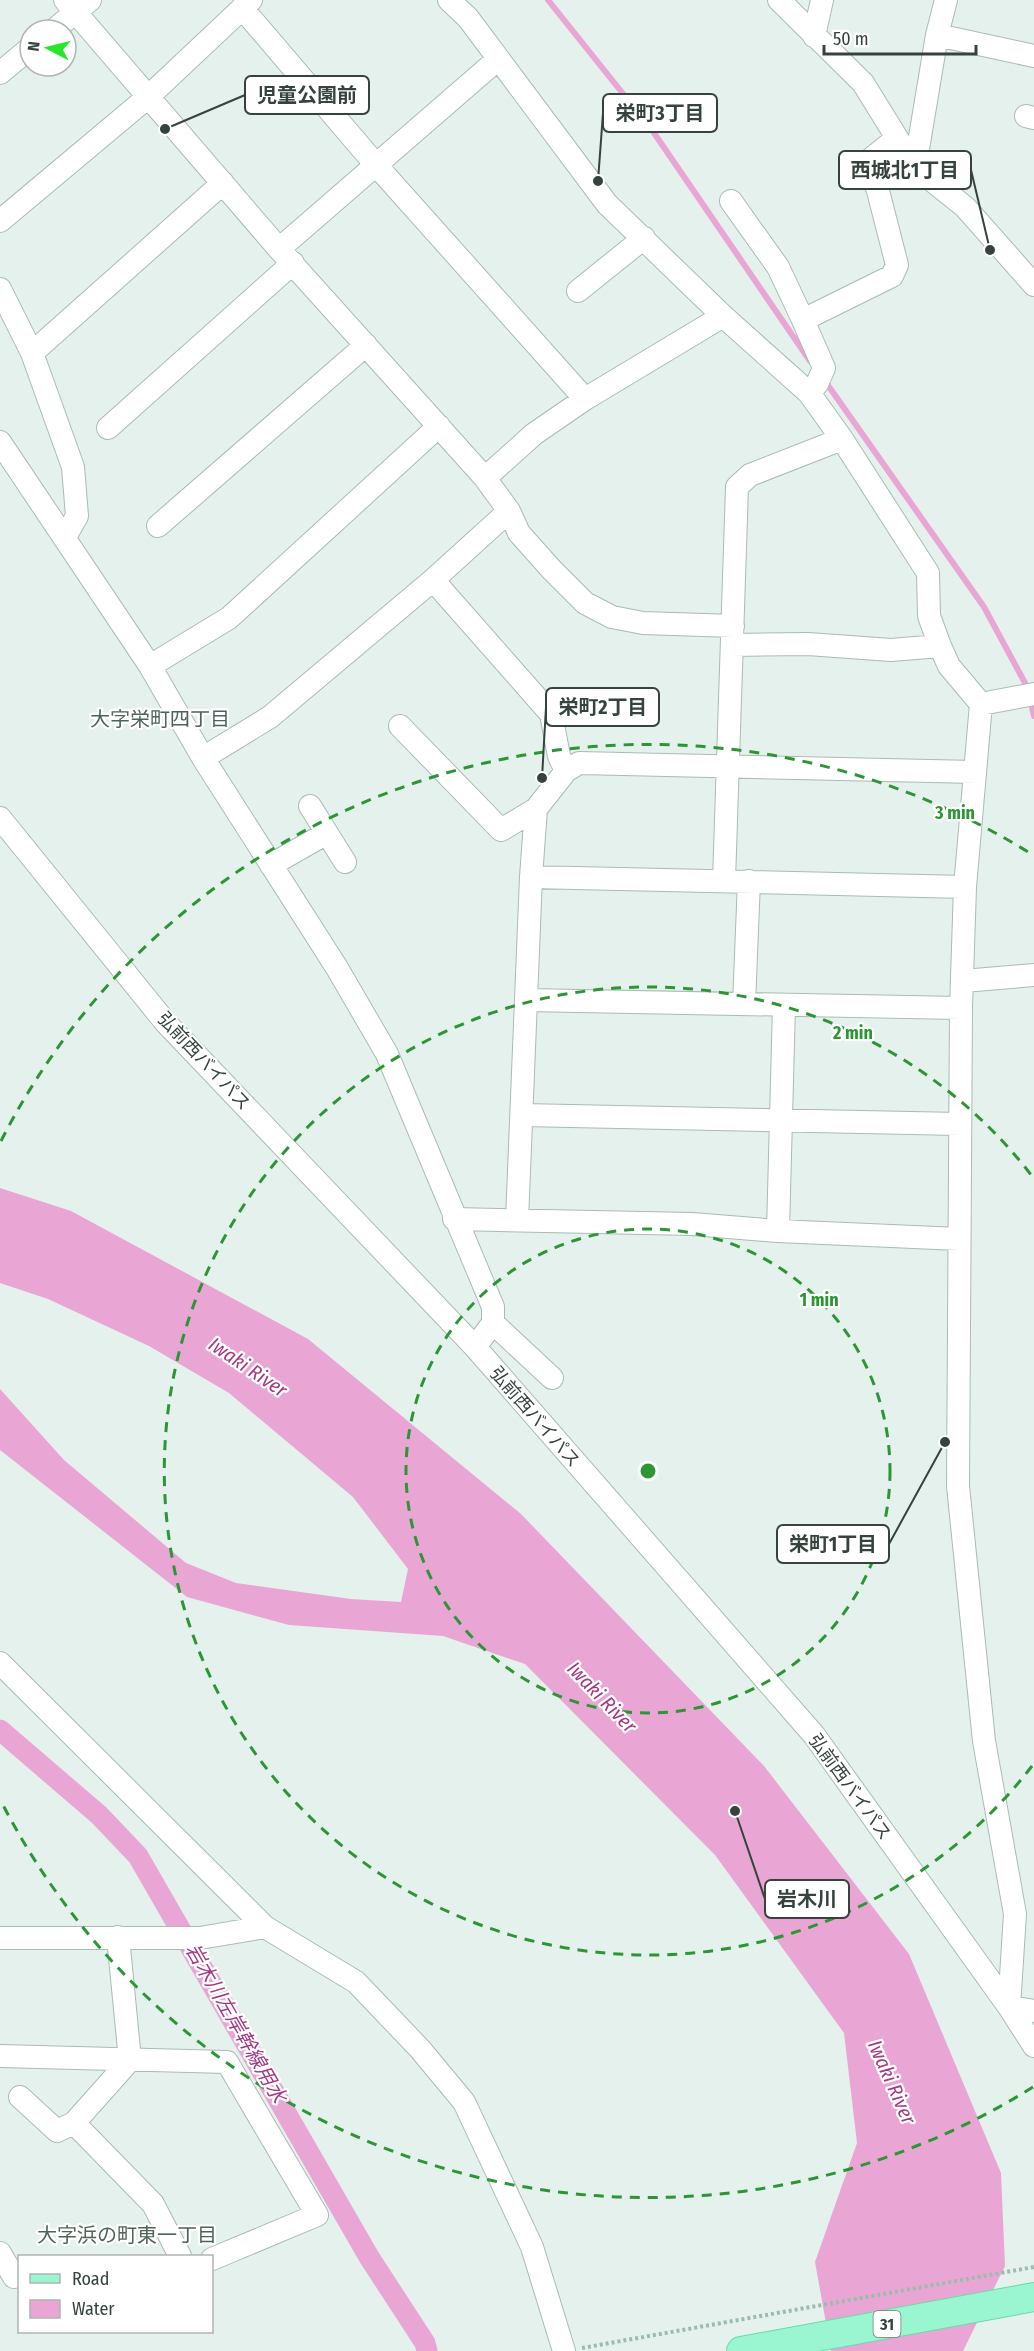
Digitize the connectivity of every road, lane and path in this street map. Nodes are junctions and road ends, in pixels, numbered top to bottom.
1 (449, 0) edge
2 (778, 0) edge
3 (822, 0) edge
4 (946, 0) edge
5 (77, 4) edge
6 (247, 4) edge
7 (65, 18) edge
8 (937, 35) junction
9 (814, 36) junction
10 (1034, 56) edge
11 (18, 58) edge
12 (497, 60) junction
13 (0, 73) edge
14 (148, 98) junction
15 (897, 138) junction
16 (376, 165) junction
17 (915, 167) junction
18 (223, 183) junction
19 (731, 201) dead end
20 (0, 221) edge
21 (644, 238) junction
22 (286, 256) junction
23 (1032, 281) edge
24 (0, 289) edge
25 (578, 291) dead end
26 (723, 315) junction
27 (803, 320) junction
28 (366, 345) junction
29 (32, 353) junction
30 (817, 382) junction
31 (585, 399) junction
32 (439, 426) junction
33 (108, 428) dead end
34 (842, 439) junction
35 (0, 442) edge
36 (485, 478) junction
37 (509, 511) junction
38 (158, 526) dead end
39 (65, 537) junction
40 (433, 580) junction
41 (733, 635) junction
42 (940, 646) junction
43 (150, 666) junction
44 (1034, 694) edge
45 (981, 704) junction
46 (400, 726) dead end
47 (203, 759) junction
48 (729, 767) junction
49 (566, 771) junction
50 (975, 772) junction
51 (310, 806) dead end
52 (536, 809) junction
53 (0, 818) edge
54 (327, 833) junction
55 (345, 862) dead end
56 (271, 865) junction
57 (531, 877) junction
58 (724, 880) junction
59 (749, 881) junction
60 (965, 887) junction
61 (1034, 975) edge
62 (963, 981) junction
63 (526, 1000) junction
64 (744, 1004) junction
65 (784, 1005) junction
66 (962, 1008) junction
67 (522, 1115) junction
68 (782, 1120) junction
69 (960, 1124) junction
70 (454, 1219) junction
71 (516, 1220) junction
72 (778, 1231) junction
73 (959, 1239) junction
74 (493, 1323) junction
75 (475, 1347) junction
76 (552, 1378) dead end
77 (0, 1664) edge
78 (266, 1927) junction
79 (118, 1937) junction
80 (0, 1938) edge
81 (1008, 2007) junction
82 (1034, 2011) edge
83 (1034, 2046) edge
84 (0, 2056) edge
85 (130, 2060) junction
86 (20, 2097) dead end
87 (74, 2123) junction
88 (0, 2253) edge
89 (179, 2255) edge
90 (213, 2259) edge
91 (1034, 2267) edge
92 (11, 2278) edge
93 (1034, 2297) edge
94 (572, 2350) edge
95 (741, 2351) edge

1 - 12 street
2 - 9 street
3 - 9 street
4 - 8 street
5 - 7 street
5 - 14 street
6 - 14 street
6 - 16 street
8 - 10 street
8 - 17 street
9 - 15 street
11 - 13 street
12 - 16 street
12 - 21 street
14 - 18 street
14 - 20 street
15 - 17 street
15 - 27 street
16 - 22 street
16 - 31 street
17 - 23 street
18 - 22 street
18 - 29 street
19 - 27 street
21 - 25 street
21 - 26 street
22 - 28 street
22 - 33 street
24 - 29 street
26 - 30 street
26 - 31 street
27 - 30 street
28 - 32 street
28 - 38 street
29 - 39 street
30 - 34 street
31 - 36 street
32 - 36 street
32 - 43 street
34 - 41 street
34 - 42 street
35 - 39 street
36 - 37 street
37 - 40 street
37 - 41 street
39 - 43 street
40 - 47 street
40 - 49 street
41 - 42 street
41 - 48 street
42 - 45 street
43 - 47 street
44 - 45 street
45 - 50 street
46 - 52 street
47 - 56 street
48 - 49 street
48 - 50 street
48 - 58 street
49 - 52 street
50 - 60 street
51 - 54 street
52 - 57 street
53 - 75 street, 弘前西バイパス
54 - 55 street
54 - 56 street
56 - 70 street
57 - 58 street
57 - 63 street
58 - 59 street
59 - 60 street
59 - 64 street
60 - 62 street
61 - 62 street
62 - 66 street
63 - 64 street
63 - 67 street
64 - 65 street
65 - 66 street
65 - 68 street
66 - 69 street
67 - 68 street
67 - 71 street
68 - 69 street
68 - 72 street
69 - 73 street
70 - 71 street
70 - 74 street
71 - 72 street
72 - 73 street
73 - 81 street
74 - 75 street
74 - 76 street
75 - 81 street, 弘前西バイパス
77 - 78 street
78 - 79 street
78 - 94 street
79 - 80 street
79 - 85 street
81 - 82 street
81 - 83 street, 弘前西バイパス
84 - 85 street
85 - 87 street
85 - 90 street
86 - 87 street
87 - 89 street
88 - 92 street
91 - 94 path
93 - 95 main road, 31

